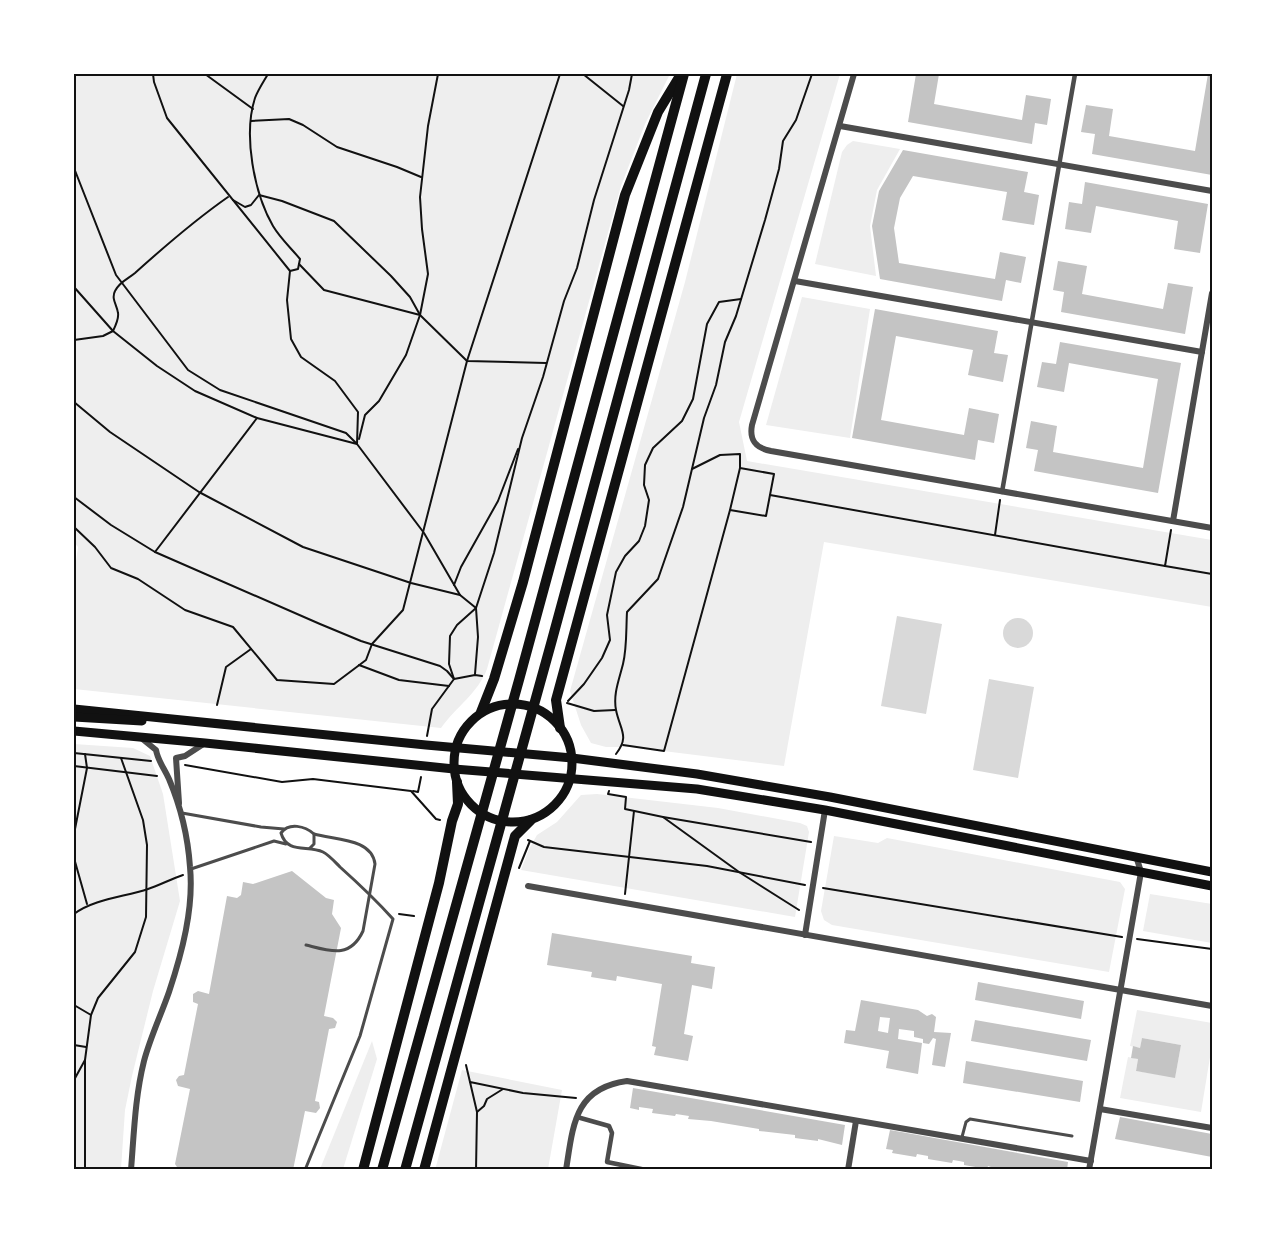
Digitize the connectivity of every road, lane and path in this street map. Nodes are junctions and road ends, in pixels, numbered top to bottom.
1 (153, 74) edge
2 (206, 74) edge
3 (268, 74) edge
4 (438, 74) edge
5 (560, 74) edge
6 (583, 74) edge
7 (632, 74) edge
8 (682, 74) edge
9 (706, 74) edge
10 (727, 74) edge
11 (812, 74) edge
12 (854, 74) edge
13 (1075, 74) edge
14 (623, 106) junction
15 (253, 109) junction
16 (251, 121) junction
17 (840, 126) junction
18 (1059, 164) junction
19 (74, 168) edge
20 (421, 177) junction
21 (1212, 191) edge
22 (259, 195) junction
23 (229, 197) junction
24 (299, 264) junction
25 (290, 272) junction
26 (795, 281) junction
27 (121, 282) junction
28 (74, 287) edge
29 (1212, 293) edge
30 (741, 299) junction
31 (420, 315) junction
32 (1030, 322) junction
33 (113, 331) junction
34 (74, 340) edge
35 (1202, 352) junction
36 (467, 361) junction
37 (546, 363) junction
38 (74, 402) edge
39 (257, 418) junction
40 (522, 438) junction
41 (357, 444) junction
42 (740, 468) junction
43 (692, 469) junction
44 (199, 492) junction
45 (1002, 492) junction
46 (770, 495) junction
47 (74, 497) edge
48 (730, 510) junction
49 (1173, 521) junction
50 (74, 527) edge
51 (1212, 528) edge
52 (1171, 530) dead end
53 (424, 533) junction
54 (995, 536) junction
55 (155, 552) junction
56 (1165, 566) junction
57 (1212, 574) edge
58 (411, 583) junction
59 (454, 585) junction
60 (460, 595) junction
61 (476, 608) junction
62 (372, 644) junction
63 (251, 649) junction
64 (359, 665) junction
65 (475, 675) dead end
66 (454, 679) junction
67 (450, 686) junction
68 (566, 703) dead end
69 (217, 705) dead end
70 (74, 709) edge
71 (481, 712) junction
72 (74, 717) edge
73 (171, 720) junction
74 (560, 728) junction
75 (74, 731) edge
76 (427, 735) dead end
77 (139, 737) junction
78 (205, 743) junction
79 (623, 745) junction
80 (456, 747) junction
81 (74, 753) edge
82 (85, 753) junction
83 (120, 758) junction
84 (176, 758) junction
85 (572, 758) junction
86 (154, 760) junction
87 (610, 763) junction
88 (74, 766) edge
89 (87, 768) junction
90 (454, 769) junction
91 (127, 773) junction
92 (422, 776) dead end
93 (570, 778) junction
94 (609, 781) junction
95 (457, 782) junction
96 (411, 791) junction
97 (825, 810) junction
98 (634, 811) junction
99 (179, 813) junction
100 (663, 817) junction
101 (531, 820) junction
102 (452, 821) junction
103 (284, 828) junction
104 (74, 834) edge
105 (314, 834) junction
106 (516, 836) junction
107 (286, 844) junction
108 (820, 844) junction
109 (310, 848) junction
110 (1136, 856) junction
111 (629, 857) junction
112 (74, 858) edge
113 (191, 871) junction
114 (739, 872) junction
115 (1141, 872) junction
116 (1212, 872) edge
117 (528, 886) dead end
118 (1212, 886) edge
119 (813, 887) junction
120 (148, 889) junction
121 (370, 892) junction
122 (624, 903) junction
123 (88, 905) junction
124 (808, 912) junction
125 (74, 914) edge
126 (414, 916) dead end
127 (393, 919) junction
128 (805, 935) junction
129 (1129, 938) junction
130 (306, 945) dead end
131 (1212, 949) edge
132 (1121, 990) junction
133 (74, 1005) edge
134 (1212, 1006) edge
135 (91, 1015) junction
136 (74, 1045) edge
137 (86, 1047) junction
138 (467, 1058) dead end
139 (85, 1060) junction
140 (74, 1080) edge
141 (470, 1082) junction
142 (503, 1089) junction
143 (588, 1099) junction
144 (1100, 1109) junction
145 (477, 1112) junction
146 (577, 1117) junction
147 (856, 1121) junction
148 (1212, 1128) edge
149 (1072, 1136) dead end
150 (962, 1139) junction
151 (1091, 1161) junction
152 (85, 1170) edge
153 (131, 1170) edge
154 (305, 1170) edge
155 (362, 1170) edge
156 (382, 1170) edge
157 (405, 1170) edge
158 (424, 1170) edge
159 (476, 1170) edge
160 (566, 1170) edge
161 (646, 1170) edge
162 (848, 1170) edge
163 (1089, 1170) edge

1 - 23 path
2 - 15 path
3 - 15 path
4 - 20 path
5 - 36 path
6 - 14 path
7 - 14 path
8 - 71 highway
8 - 156 highway
9 - 157 highway
10 - 74 highway
11 - 30 path
12 - 17 street
13 - 18 street
14 - 37 path
15 - 16 path
16 - 20 path
16 - 22 path
17 - 18 street
17 - 26 street
18 - 21 street
18 - 32 street
19 - 27 path
20 - 31 path
22 - 23 path
22 - 24 path
22 - 31 path
23 - 25 path
23 - 27 path
24 - 25 path
24 - 31 path
25 - 41 path
26 - 32 street
26 - 45 street
27 - 33 path
27 - 41 path
28 - 33 path
29 - 35 street
30 - 43 path
30 - 68 path
31 - 36 path
31 - 41 path
32 - 35 street
32 - 45 street
33 - 34 path
33 - 39 path
35 - 49 street
36 - 37 path
36 - 53 path
37 - 40 path
38 - 44 path
39 - 41 path
39 - 44 path
40 - 59 path
40 - 61 path
41 - 53 path
42 - 43 path
42 - 46 path
42 - 48 path
43 - 79 path
44 - 55 path
44 - 58 path
45 - 49 street
45 - 54 path
46 - 48 path
46 - 54 path
47 - 55 path
48 - 79 path
49 - 51 street
50 - 63 path
52 - 56 path
53 - 58 path
53 - 59 path
54 - 56 path
55 - 62 path
56 - 57 path
58 - 60 path
58 - 62 path
59 - 60 path
60 - 61 path
61 - 65 path
61 - 66 path
62 - 64 path
62 - 66 path
63 - 64 path
63 - 69 path
64 - 67 path
66 - 67 path
67 - 76 path
70 - 73 main road
71 - 74 main road
71 - 80 main road
72 - 73 main road
73 - 80 main road
74 - 85 main road
75 - 77 main road
77 - 78 main road
77 - 86 street
78 - 84 street
78 - 90 main road
79 - 87 path
80 - 85 main road
80 - 90 main road
81 - 82 path
82 - 83 path
82 - 89 path
83 - 86 path
83 - 91 path
84 - 96 path
84 - 99 street
85 - 87 main road
85 - 93 main road
86 - 91 path
86 - 99 street
87 - 110 main road
88 - 89 path
89 - 91 path
89 - 104 path
90 - 93 main road
90 - 95 main road
91 - 120 path
92 - 96 path
93 - 94 main road
93 - 101 main road
94 - 97 main road
94 - 98 path
95 - 101 main road
95 - 102 highway
96 - 102 path
97 - 108 street
97 - 115 main road
98 - 100 path
98 - 111 path
99 - 103 lane
99 - 113 street
100 - 108 path
100 - 114 path
101 - 106 highway
102 - 155 highway
103 - 105 lane
103 - 107 lane
105 - 109 lane
105 - 121 lane
106 - 111 path
106 - 158 highway
107 - 109 lane
107 - 113 lane
108 - 119 street
109 - 121 lane
110 - 115 street
110 - 116 main road
111 - 114 path
111 - 122 path
112 - 123 path
113 - 120 path
113 - 153 street
114 - 119 path
114 - 124 path
115 - 118 main road
115 - 129 street
117 - 122 street
119 - 124 street
119 - 129 path
120 - 123 path
120 - 135 path
121 - 127 lane
121 - 130 lane
122 - 128 street
123 - 125 path
124 - 128 street
126 - 127 path
127 - 154 lane
128 - 132 street
129 - 131 path
129 - 132 street
132 - 134 street
132 - 144 street
133 - 135 path
135 - 137 path
136 - 137 path
137 - 139 path
138 - 141 path
139 - 140 path
139 - 152 path
141 - 142 path
141 - 145 path
142 - 143 path
142 - 145 path
143 - 146 street
143 - 147 street
144 - 148 street
144 - 151 street
145 - 159 path
146 - 160 street
146 - 161 street
147 - 150 street
147 - 162 street
149 - 150 lane
150 - 151 street
151 - 163 street

